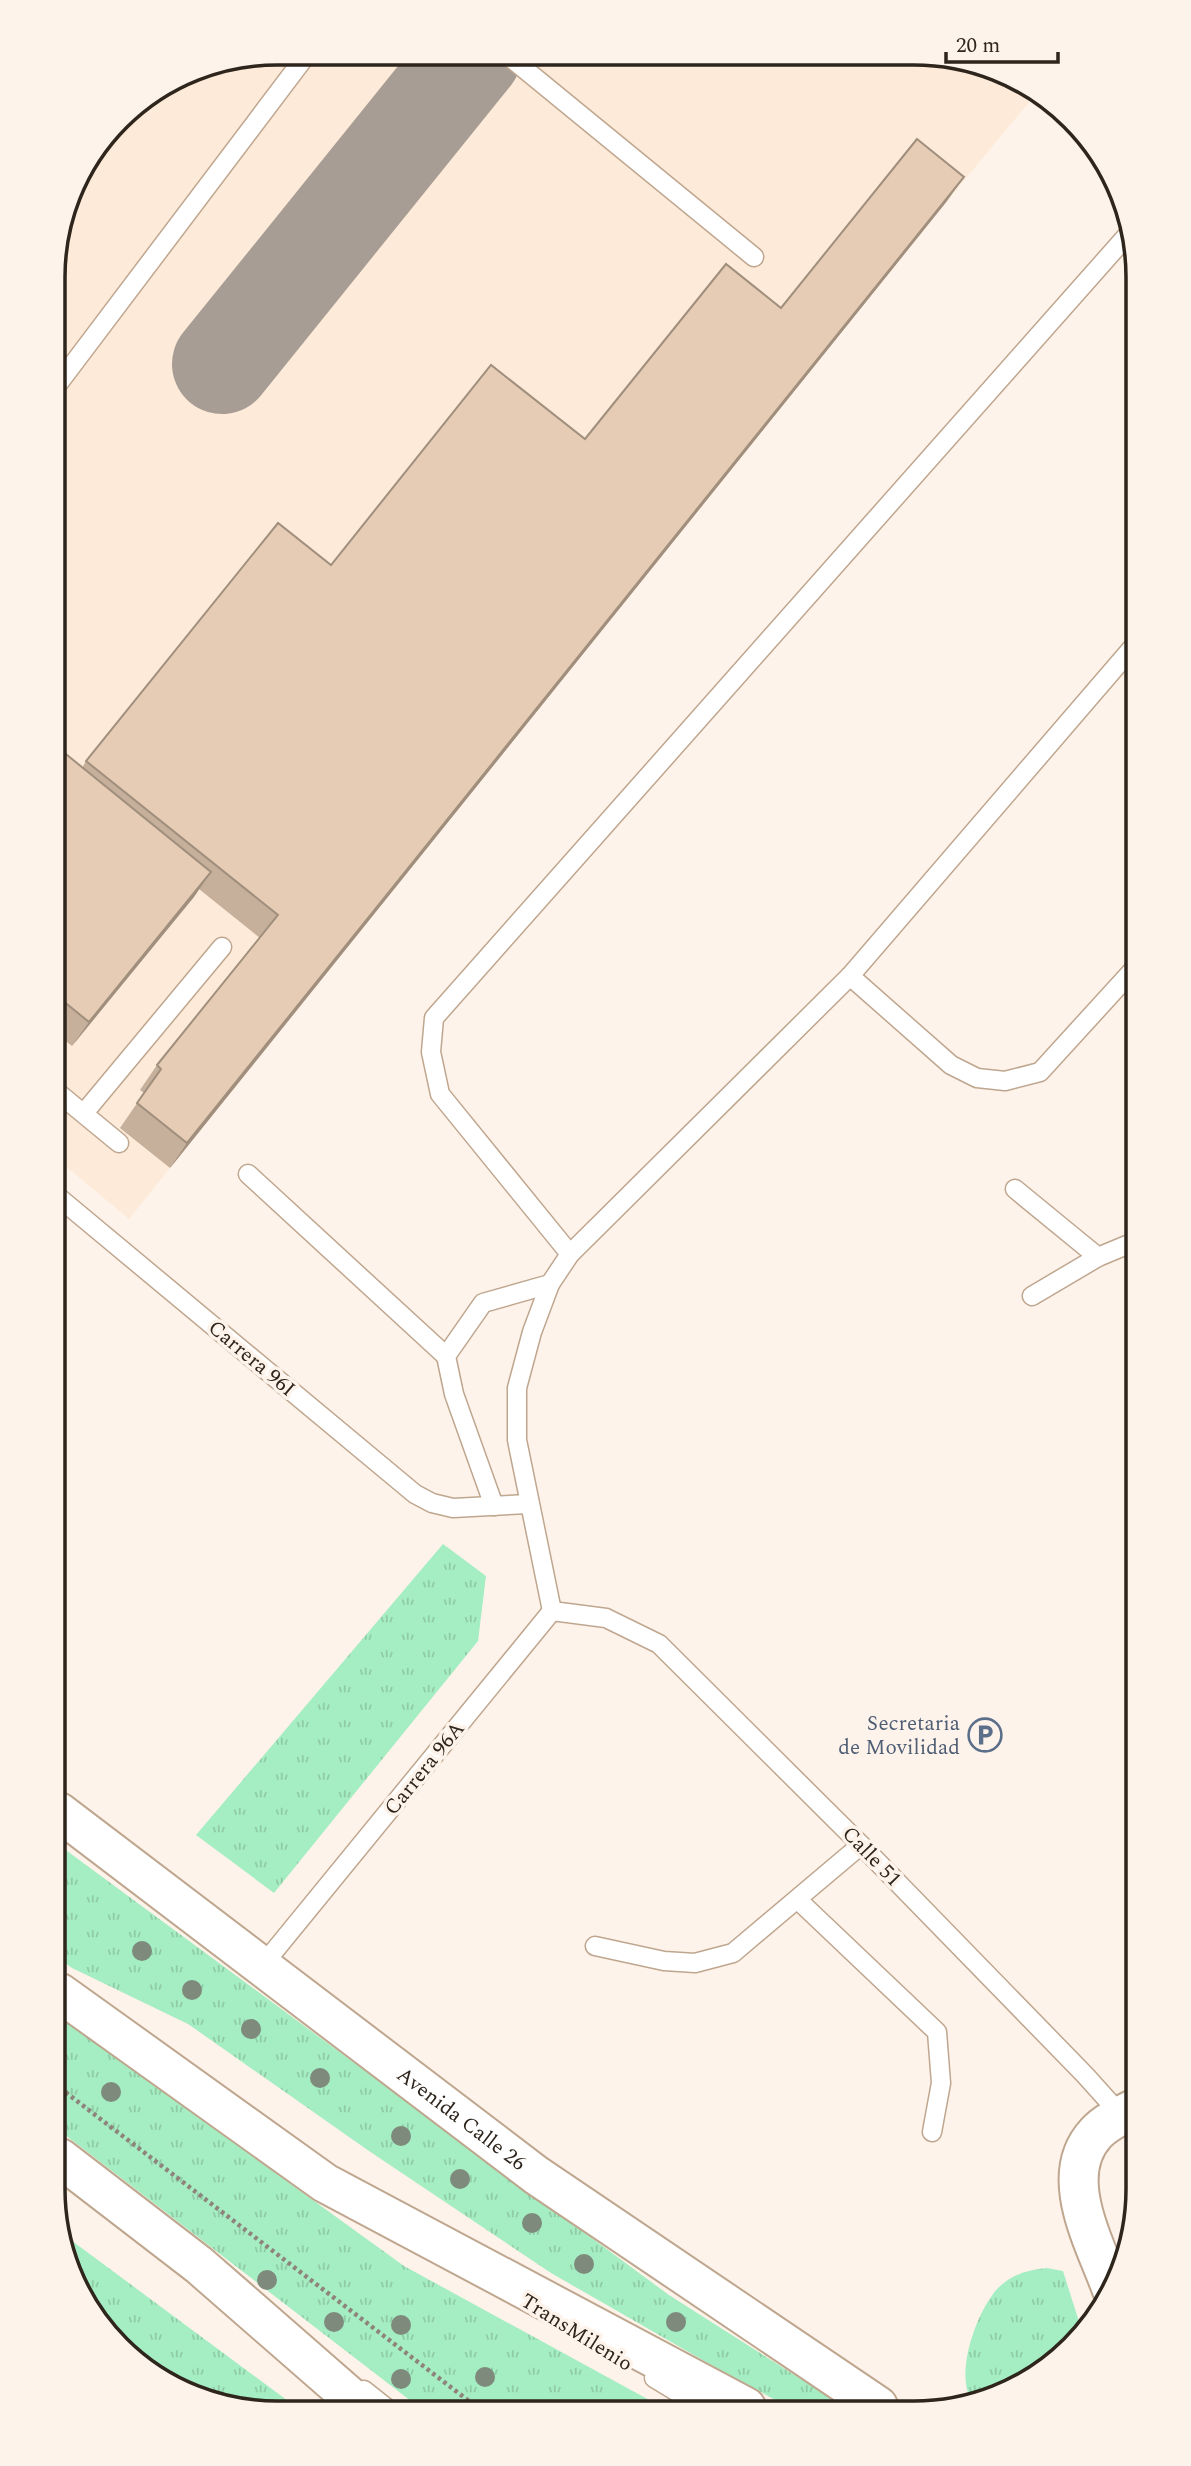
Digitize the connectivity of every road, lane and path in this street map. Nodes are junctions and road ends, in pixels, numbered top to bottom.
1 (299, 65) edge
2 (519, 65) edge
3 (1122, 241) edge
4 (754, 257) dead end
5 (65, 374) edge
6 (1126, 655) edge
7 (222, 947) dead end
8 (850, 976) junction
9 (1126, 978) edge
10 (65, 1099) edge
11 (84, 1114) junction
12 (119, 1143) dead end
13 (248, 1174) dead end
14 (1015, 1189) dead end
15 (65, 1203) edge
16 (1126, 1246) edge
17 (569, 1254) junction
18 (1098, 1257) junction
19 (550, 1284) junction
20 (1032, 1296) dead end
21 (446, 1356) junction
22 (529, 1504) junction
23 (495, 1506) junction
24 (552, 1611) junction
25 (65, 1816) edge
26 (65, 1827) edge
27 (861, 1844) junction
28 (111, 1851) junction
29 (798, 1900) junction
30 (595, 1946) dead end
31 (262, 1966) junction
32 (65, 1997) edge
33 (65, 2092) edge
34 (1126, 2109) edge
35 (1126, 2113) edge
36 (932, 2132) dead end
37 (65, 2162) edge
38 (455, 2253) junction
39 (199, 2265) junction
40 (1107, 2276) edge
41 (355, 2401) edge
42 (378, 2401) edge
43 (469, 2401) edge
44 (692, 2401) edge
45 (735, 2401) edge
46 (871, 2401) edge

1 - 5 lane
2 - 4 lane
3 - 17 lane
6 - 8 lane
7 - 11 lane
8 - 9 lane
8 - 17 lane
10 - 11 lane
11 - 12 lane
13 - 21 lane
14 - 18 lane
15 - 23 lane, Carrera 96I
16 - 18 lane
17 - 19 lane
18 - 20 lane
19 - 21 lane
19 - 22 lane
21 - 23 lane
22 - 23 lane
22 - 24 lane
24 - 27 lane, Calle 51
24 - 31 lane, Carrera 96A
25 - 28 main road, Avenida Calle 26
26 - 28 main road
27 - 29 lane
27 - 34 lane, Calle 51
28 - 31 main road, Avenida Calle 26
29 - 30 lane
29 - 36 lane
31 - 46 main road, Avenida Calle 26
32 - 38 main road
33 - 43 path
35 - 40 main road
37 - 39 main road
38 - 44 lane, TransMilenio
38 - 45 main road
39 - 41 main road
39 - 42 lane

